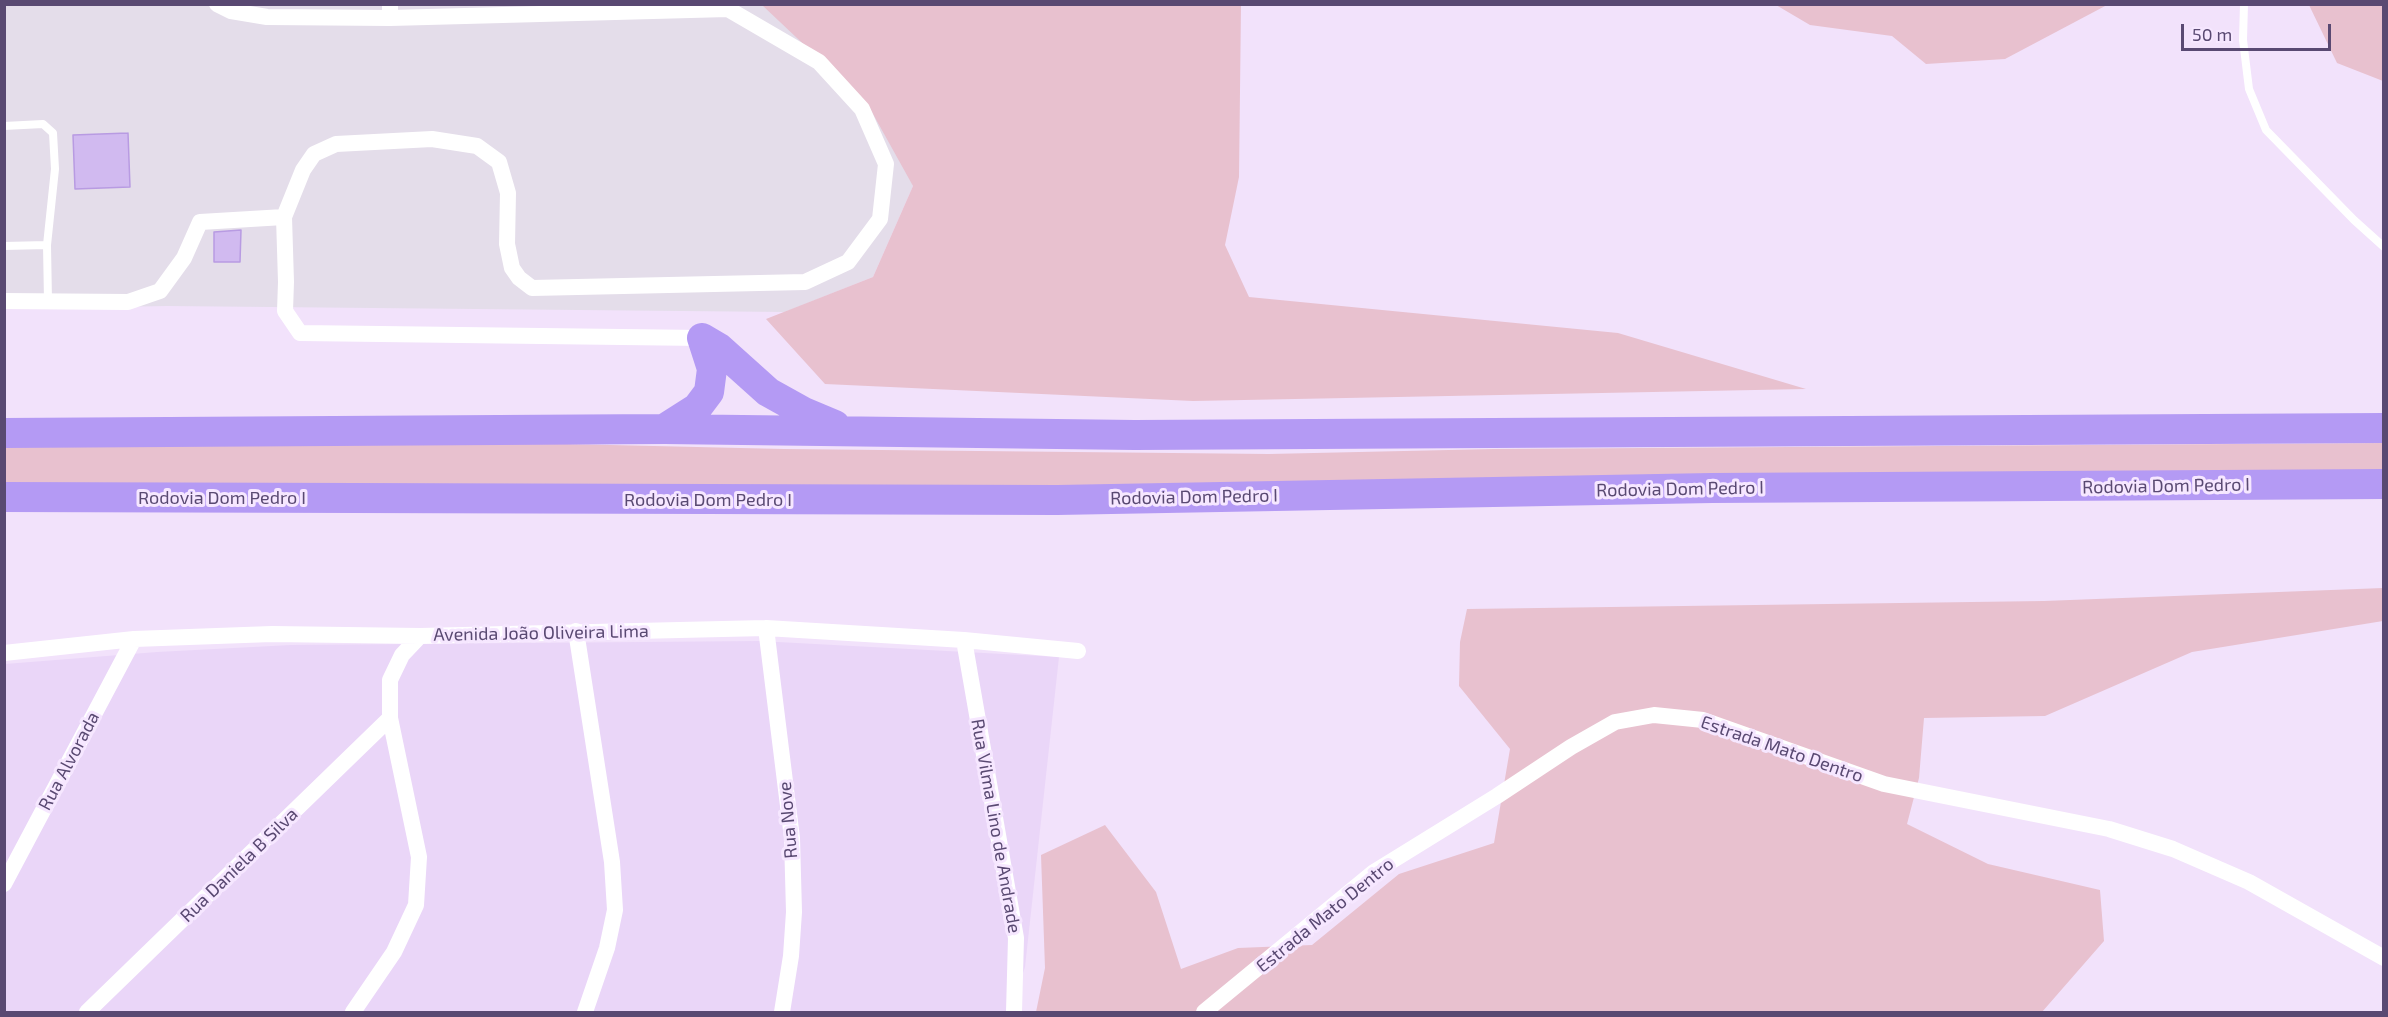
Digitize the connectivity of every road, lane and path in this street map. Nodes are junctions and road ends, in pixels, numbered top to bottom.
1 (217, 4) edge
2 (2244, 4) edge
3 (726, 7) edge
4 (390, 11) edge
5 (4, 126) edge
6 (284, 217) junction
7 (47, 245) junction
8 (4, 246) edge
9 (2384, 247) edge
10 (4, 301) edge
11 (48, 301) junction
12 (702, 338) junction
13 (2384, 428) edge
14 (664, 429) junction
15 (849, 431) junction
16 (4, 433) edge
17 (2384, 484) edge
18 (4, 497) edge
19 (766, 628) junction
20 (576, 631) junction
21 (420, 636) junction
22 (134, 639) junction
23 (964, 640) junction
24 (1078, 651) dead end
25 (4, 653) edge
26 (390, 718) junction
27 (4, 884) edge
28 (2384, 958) edge
29 (87, 1012) edge
30 (353, 1012) edge
31 (585, 1012) edge
32 (782, 1012) edge
33 (1014, 1012) edge
34 (1204, 1012) edge

1 - 4 street
2 - 9 lane
3 - 4 street
3 - 6 street
5 - 7 lane
6 - 11 street
6 - 12 street
7 - 8 lane
7 - 11 lane
10 - 11 street
12 - 14 highway
12 - 15 highway
13 - 15 highway
14 - 15 highway
14 - 16 highway
17 - 18 highway, Rodovia Dom Pedro I
19 - 20 street, Avenida João Oliveira Lima
19 - 23 street, Avenida João Oliveira Lima
19 - 32 street, Rua Nove
20 - 21 street, Avenida João Oliveira Lima
20 - 31 street
21 - 22 street, Avenida João Oliveira Lima
21 - 26 street
22 - 25 street, Avenida João Oliveira Lima
22 - 27 street, Rua Alvorada
23 - 24 street, Avenida João Oliveira Lima
23 - 33 street, Rua Vilma Lino de Andrade
26 - 29 street, Rua Daniela B Silva
26 - 30 street
28 - 34 street, Estrada Mato Dentro

